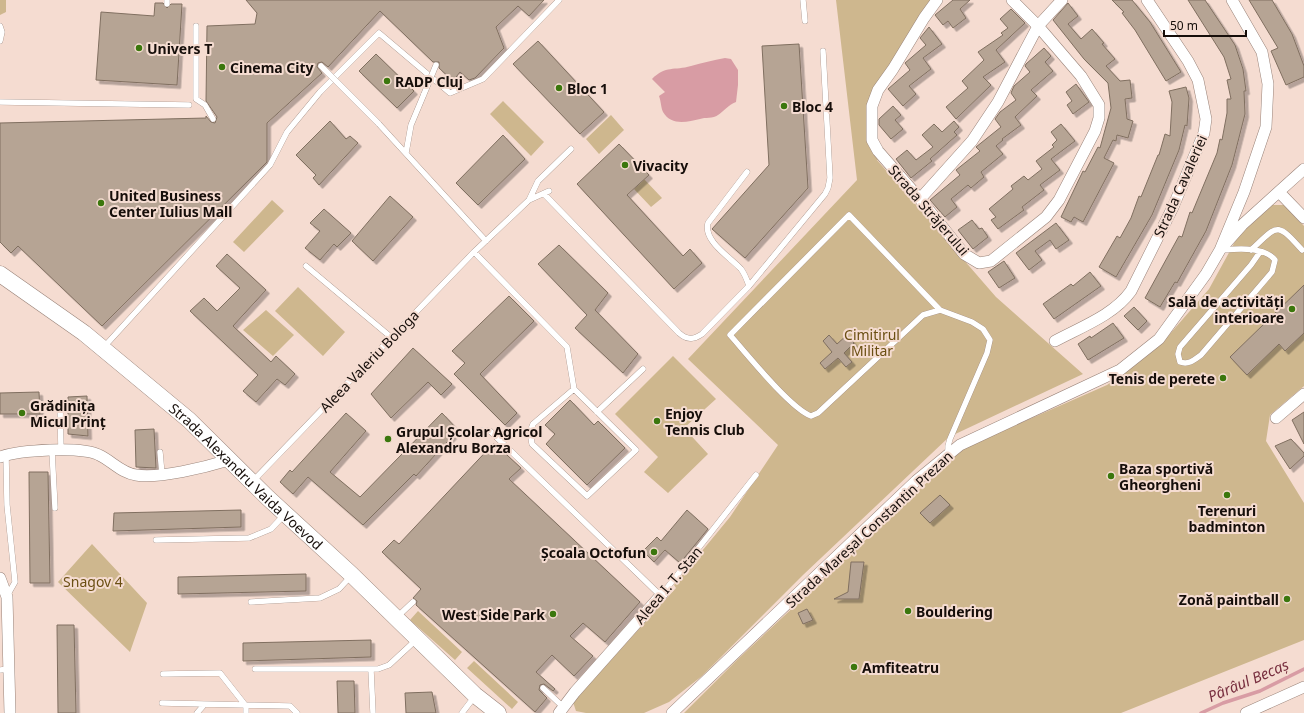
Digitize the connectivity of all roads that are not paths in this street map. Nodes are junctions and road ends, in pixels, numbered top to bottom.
1 (559, 0) edge
2 (803, 0) edge
3 (937, 0) edge
4 (1012, 0) edge
5 (1062, 0) edge
6 (1147, 0) edge
7 (1232, 0) edge
8 (805, 21) dead end
9 (0, 26) edge
10 (196, 26) dead end
11 (1038, 26) junction
12 (0, 41) edge
13 (823, 51) dead end
14 (436, 65) dead end
15 (321, 66) dead end
16 (0, 102) edge
17 (189, 105) dead end
18 (213, 119) dead end
19 (571, 149) dead end
20 (406, 152) junction
21 (1304, 169) edge
22 (747, 172) dead end
23 (1279, 192) junction
24 (920, 199) junction
25 (529, 200) junction
26 (1304, 218) edge
27 (486, 241) junction
28 (1220, 250) junction
29 (1251, 250) junction
30 (1302, 250) dead end
31 (474, 252) junction
32 (1260, 252) junction
33 (306, 266) dead end
34 (0, 274) edge
35 (749, 286) junction
36 (940, 310) junction
37 (392, 338) junction
38 (1055, 342) dead end
39 (103, 348) junction
40 (643, 369) dead end
41 (574, 389) junction
42 (1304, 394) edge
43 (60, 405) dead end
44 (597, 412) junction
45 (1276, 418) dead end
46 (483, 430) dead end
47 (57, 451) junction
48 (160, 452) dead end
49 (948, 453) junction
50 (3, 456) edge
51 (229, 460) junction
52 (162, 474) junction
53 (756, 475) dead end
54 (252, 482) junction
55 (55, 508) dead end
56 (286, 514) junction
57 (156, 540) dead end
58 (352, 575) junction
59 (0, 578) edge
60 (662, 594) junction
61 (5, 602) edge
62 (251, 602) dead end
63 (413, 602) dead end
64 (396, 618) junction
65 (418, 638) junction
66 (255, 669) dead end
67 (4, 670) edge
68 (371, 670) junction
69 (163, 674) dead end
70 (1304, 687) edge
71 (543, 688) dead end
72 (476, 696) junction
73 (162, 703) dead end
74 (204, 705) junction
75 (246, 706) junction
76 (560, 709) edge
77 (10, 713) edge
78 (197, 713) edge
79 (246, 713) edge
80 (297, 713) edge
81 (373, 713) edge
82 (462, 713) edge
83 (486, 713) edge
84 (498, 713) edge
85 (552, 713) edge
86 (672, 713) edge
87 (1246, 713) edge

1 - 39 lane
2 - 8 lane
3 - 24 street, Strada Străjerului
4 - 11 street, Strada Străjerului
5 - 11 street
6 - 38 street, Strada Cavaleriei
7 - 28 street, Strada Mareșal Constantin Prezan
9 - 12 lane
10 - 18 lane
11 - 24 street
11 - 24 street, Strada Străjerului
13 - 35 lane
14 - 20 lane, bridge
15 - 20 lane, bridge
16 - 17 lane
19 - 25 lane
20 - 27 lane
21 - 23 street
22 - 35 lane
23 - 26 street
23 - 28 street
25 - 27 lane, Aleea Valeriu Bologa
25 - 35 lane
27 - 31 lane, Aleea Valeriu Bologa
28 - 29 lane
28 - 49 street, Strada Mareșal Constantin Prezan
29 - 30 lane
29 - 32 lane
31 - 37 lane, Aleea Valeriu Bologa
31 - 41 lane
32 - 32 lane
33 - 37 lane
34 - 39 main road, Strada Alexandru Vaida Voevod
36 - 36 lane
36 - 49 lane
37 - 54 lane, Aleea Valeriu Bologa
39 - 51 main road, Strada Alexandru Vaida Voevod
40 - 44 lane
41 - 44 lane
41 - 44 lane
42 - 45 street
43 - 47 lane
46 - 60 lane
47 - 50 street
47 - 52 street
47 - 55 lane
48 - 52 lane
49 - 86 street, Strada Mareșal Constantin Prezan
50 - 61 lane
51 - 52 street
51 - 54 main road, Strada Alexandru Vaida Voevod
53 - 60 lane, Aleea I. T. Stan
54 - 56 main road, Strada Alexandru Vaida Voevod
56 - 57 lane
56 - 58 main road, Strada Alexandru Vaida Voevod
58 - 62 lane
58 - 64 main road, Strada Alexandru Vaida Voevod
59 - 61 street
60 - 76 street, Aleea I. T. Stan
61 - 67 street
63 - 64 lane
64 - 65 main road, Strada Alexandru Vaida Voevod
65 - 68 lane
65 - 72 main road, Strada Alexandru Vaida Voevod
66 - 68 lane
67 - 77 street
68 - 81 lane
69 - 75 lane
70 - 87 street
71 - 76 lane
72 - 82 lane
72 - 83 main road, Strada Alexandru Vaida Voevod
72 - 84 main road, Strada Alexandru Vaida Voevod
73 - 74 lane
74 - 75 lane
74 - 78 lane
75 - 79 lane
75 - 80 lane
76 - 85 street, Aleea I. T. Stan

